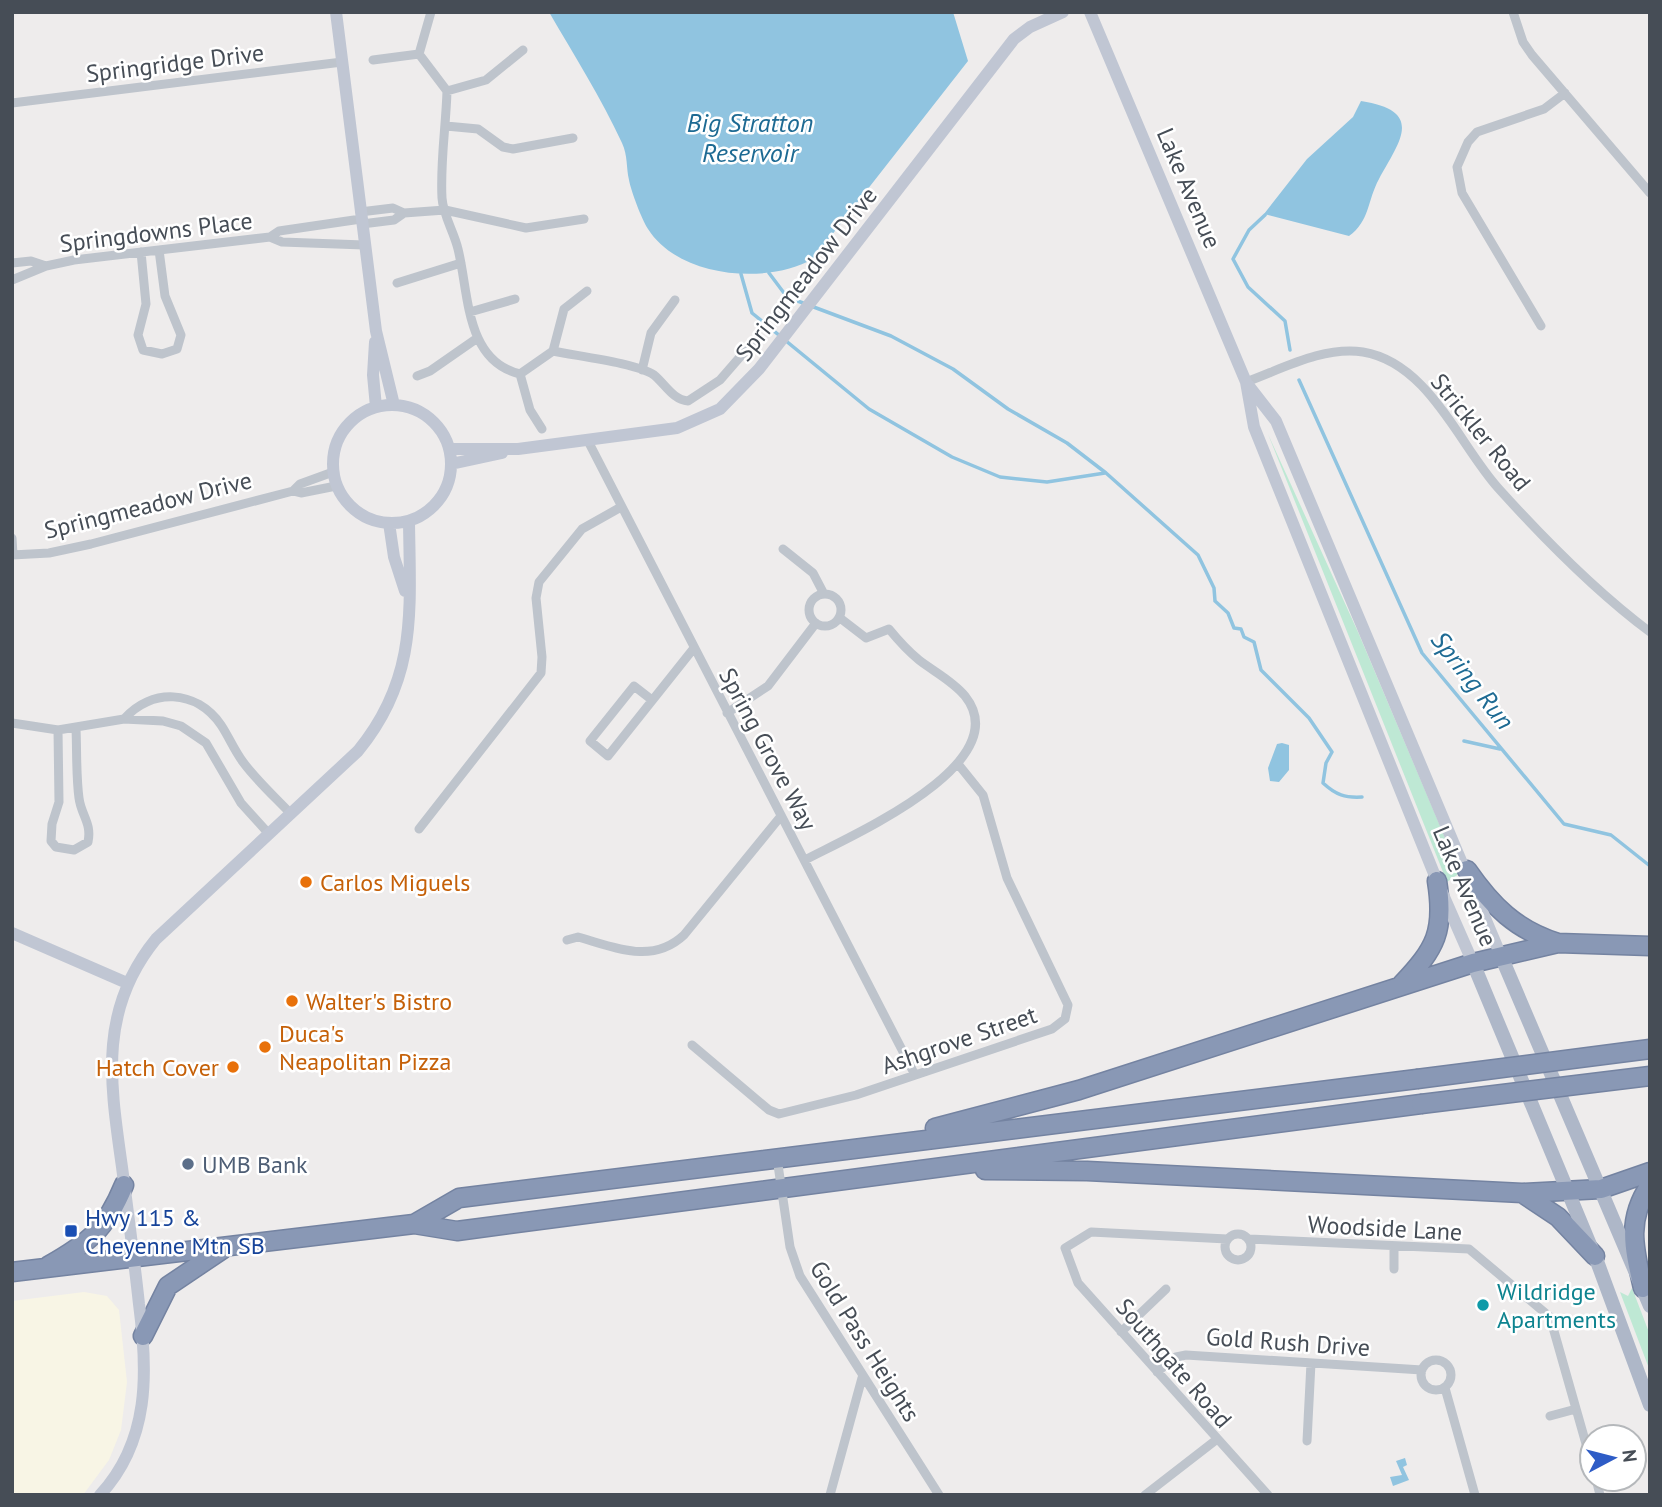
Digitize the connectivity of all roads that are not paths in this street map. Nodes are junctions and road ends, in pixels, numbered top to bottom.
1 (336, 12) edge
2 (431, 12) edge
3 (1063, 12) edge
4 (1090, 12) edge
5 (1513, 12) edge
6 (523, 50) dead end
7 (419, 54) junction
8 (373, 60) dead end
9 (342, 62) junction
10 (447, 91) junction
11 (1565, 93) junction
12 (12, 103) edge
13 (446, 126) junction
14 (573, 138) dead end
15 (1650, 193) edge
16 (445, 210) junction
17 (361, 218) junction
18 (584, 219) dead end
19 (270, 237) junction
20 (364, 245) junction
21 (159, 250) junction
22 (141, 252) junction
23 (12, 263) edge
24 (461, 263) junction
25 (46, 266) junction
26 (12, 280) edge
27 (397, 283) dead end
28 (587, 291) dead end
29 (515, 299) dead end
30 (675, 300) dead end
31 (470, 312) junction
32 (1541, 326) dead end
33 (376, 331) junction
34 (476, 339) junction
35 (753, 342) dead end
36 (553, 351) junction
37 (642, 370) junction
38 (520, 374) junction
39 (417, 376) dead end
40 (1246, 382) junction
41 (394, 405) junction
42 (376, 407) junction
43 (542, 429) dead end
44 (588, 441) junction
45 (449, 449) junction
46 (517, 449) junction
47 (451, 464) junction
48 (333, 472) junction
49 (336, 486) junction
50 (293, 491) junction
51 (621, 507) junction
52 (409, 521) junction
53 (389, 523) junction
54 (12, 538) edge
55 (783, 549) dead end
56 (13, 555) edge
57 (824, 594) junction
58 (408, 600) junction
59 (840, 618) junction
60 (816, 624) junction
61 (1650, 632) edge
62 (694, 648) junction
63 (652, 700) junction
64 (727, 713) junction
65 (124, 719) junction
66 (12, 723) edge
67 (76, 729) junction
68 (58, 730) junction
69 (233, 748) junction
70 (218, 760) junction
71 (958, 764) junction
72 (291, 814) junction
73 (782, 816) junction
74 (419, 829) dead end
75 (270, 834) junction
76 (805, 860) junction
77 (1467, 870) junction
78 (1437, 881) junction
79 (12, 933) edge
80 (567, 940) dead end
81 (1558, 943) junction
82 (1650, 946) edge
83 (1501, 956) junction
84 (1473, 962) junction
85 (127, 983) junction
86 (1401, 984) junction
87 (692, 1045) dead end
88 (1650, 1049) edge
89 (915, 1074) junction
90 (1650, 1076) edge
91 (800, 1154) junction
92 (776, 1157) junction
93 (1650, 1171) edge
94 (884, 1174) junction
95 (124, 1185) junction
96 (1650, 1185) edge
97 (780, 1188) junction
98 (1601, 1189) junction
99 (1570, 1192) junction
100 (1522, 1194) junction
101 (414, 1224) junction
102 (1227, 1239) junction
103 (1249, 1239) junction
104 (1394, 1246) junction
105 (226, 1247) junction
106 (1595, 1256) junction
107 (134, 1259) junction
108 (42, 1269) junction
109 (1394, 1269) dead end
110 (12, 1272) edge
111 (1643, 1288) junction
112 (1167, 1289) dead end
113 (1650, 1306) edge
114 (1121, 1332) junction
115 (143, 1336) junction
116 (1311, 1363) junction
117 (1422, 1370) junction
118 (1157, 1372) junction
119 (862, 1378) junction
120 (1445, 1388) junction
121 (1650, 1405) edge
122 (1576, 1409) junction
123 (1550, 1416) dead end
124 (1580, 1423) edge
125 (1216, 1440) junction
126 (1307, 1441) dead end
127 (100, 1495) edge
128 (830, 1495) edge
129 (939, 1495) edge
130 (1144, 1495) edge
131 (1268, 1495) edge
132 (1475, 1495) edge

1 - 9 street
2 - 7 street
3 - 44 street, Springmeadow Drive
4 - 40 street, Lake Avenue
5 - 11 street
6 - 10 street
7 - 8 street
7 - 10 street
9 - 12 street, Springridge Drive
9 - 17 street
10 - 13 street
11 - 15 street
11 - 32 street
13 - 14 street
13 - 16 street
16 - 17 street, Springdowns Place
16 - 18 street, Springdowns Place
16 - 24 street
17 - 19 street, Springdowns Place
17 - 20 street
19 - 20 street, Springdowns Place
19 - 21 street, Springdowns Place
20 - 33 street
21 - 22 street, Springdowns Place
21 - 22 street
22 - 25 street, Springdowns Place
23 - 25 street, Springdowns Place
24 - 27 street
24 - 31 street
25 - 26 street, Springdowns Place
28 - 36 street
29 - 31 street
30 - 37 street
31 - 34 street
33 - 41 street
33 - 42 street
34 - 38 street
34 - 39 street
35 - 37 street
36 - 37 street
36 - 38 street
38 - 43 street
40 - 61 street, Strickler Road
40 - 77 street, Lake Avenue
40 - 78 street, Lake Avenue
41 - 42 street
41 - 45 street
42 - 48 street
44 - 46 street, Springmeadow Drive
44 - 51 street, Spring Grove Way
45 - 46 street, Springmeadow Drive
45 - 47 street
46 - 47 street, Springmeadow Drive
47 - 52 street
48 - 49 street
48 - 50 street, Springmeadow Drive
49 - 50 street, Springmeadow Drive
49 - 53 street
50 - 56 street, Springmeadow Drive
51 - 62 street, Spring Grove Way
51 - 74 street
52 - 53 street
52 - 58 street
53 - 58 street
54 - 56 street
55 - 57 street
57 - 59 street
57 - 60 street
58 - 72 street
59 - 60 street
59 - 71 street
60 - 64 street
62 - 63 street
62 - 64 street, Spring Grove Way
63 - 63 street
64 - 73 street, Spring Grove Way
65 - 67 street
65 - 69 street
65 - 70 street
66 - 68 street
67 - 68 street
67 - 68 street
69 - 70 street
69 - 72 street
70 - 75 street
71 - 76 street
71 - 89 street, Ashgrove Street
72 - 75 street
73 - 76 street, Spring Grove Way
73 - 80 street
75 - 85 street
76 - 89 street, Spring Grove Way
77 - 81 highway
77 - 83 street, Lake Avenue
78 - 84 street, Lake Avenue
78 - 86 highway
79 - 85 street
81 - 82 highway
81 - 83 highway
83 - 84 highway
83 - 98 main road, Lake Avenue
84 - 86 highway
84 - 99 main road, Lake Avenue
85 - 95 street
86 - 91 highway
87 - 89 street, Ashgrove Street
88 - 91 highway, bridge
90 - 94 highway, bridge
91 - 92 highway
92 - 97 street, Gold Pass Heights
92 - 101 highway
93 - 98 highway
94 - 97 highway
94 - 100 highway
95 - 107 street
95 - 108 highway
96 - 111 highway
97 - 101 highway
97 - 119 street, Gold Pass Heights
98 - 99 highway
98 - 111 main road, Lake Avenue
99 - 100 highway
99 - 106 main road, Lake Avenue
100 - 106 highway
101 - 105 highway
102 - 103 street
102 - 103 street
102 - 114 street, Southgate Road
103 - 104 street, Woodside Lane
104 - 109 street
104 - 122 street, Woodside Lane
105 - 107 highway
105 - 115 highway
106 - 121 main road, Lake Avenue
107 - 108 highway
107 - 115 street
108 - 110 highway
111 - 113 main road, Lake Avenue
112 - 114 street
114 - 118 street, Southgate Road
115 - 127 street
116 - 117 street, Gold Rush Drive
116 - 118 street, Gold Rush Drive
116 - 126 street
117 - 120 street
117 - 120 street
118 - 125 street, Southgate Road
119 - 128 street
119 - 129 street, Gold Pass Heights
120 - 132 street
122 - 123 street
122 - 124 street, Woodside Lane
125 - 130 street
125 - 131 street, Southgate Road

